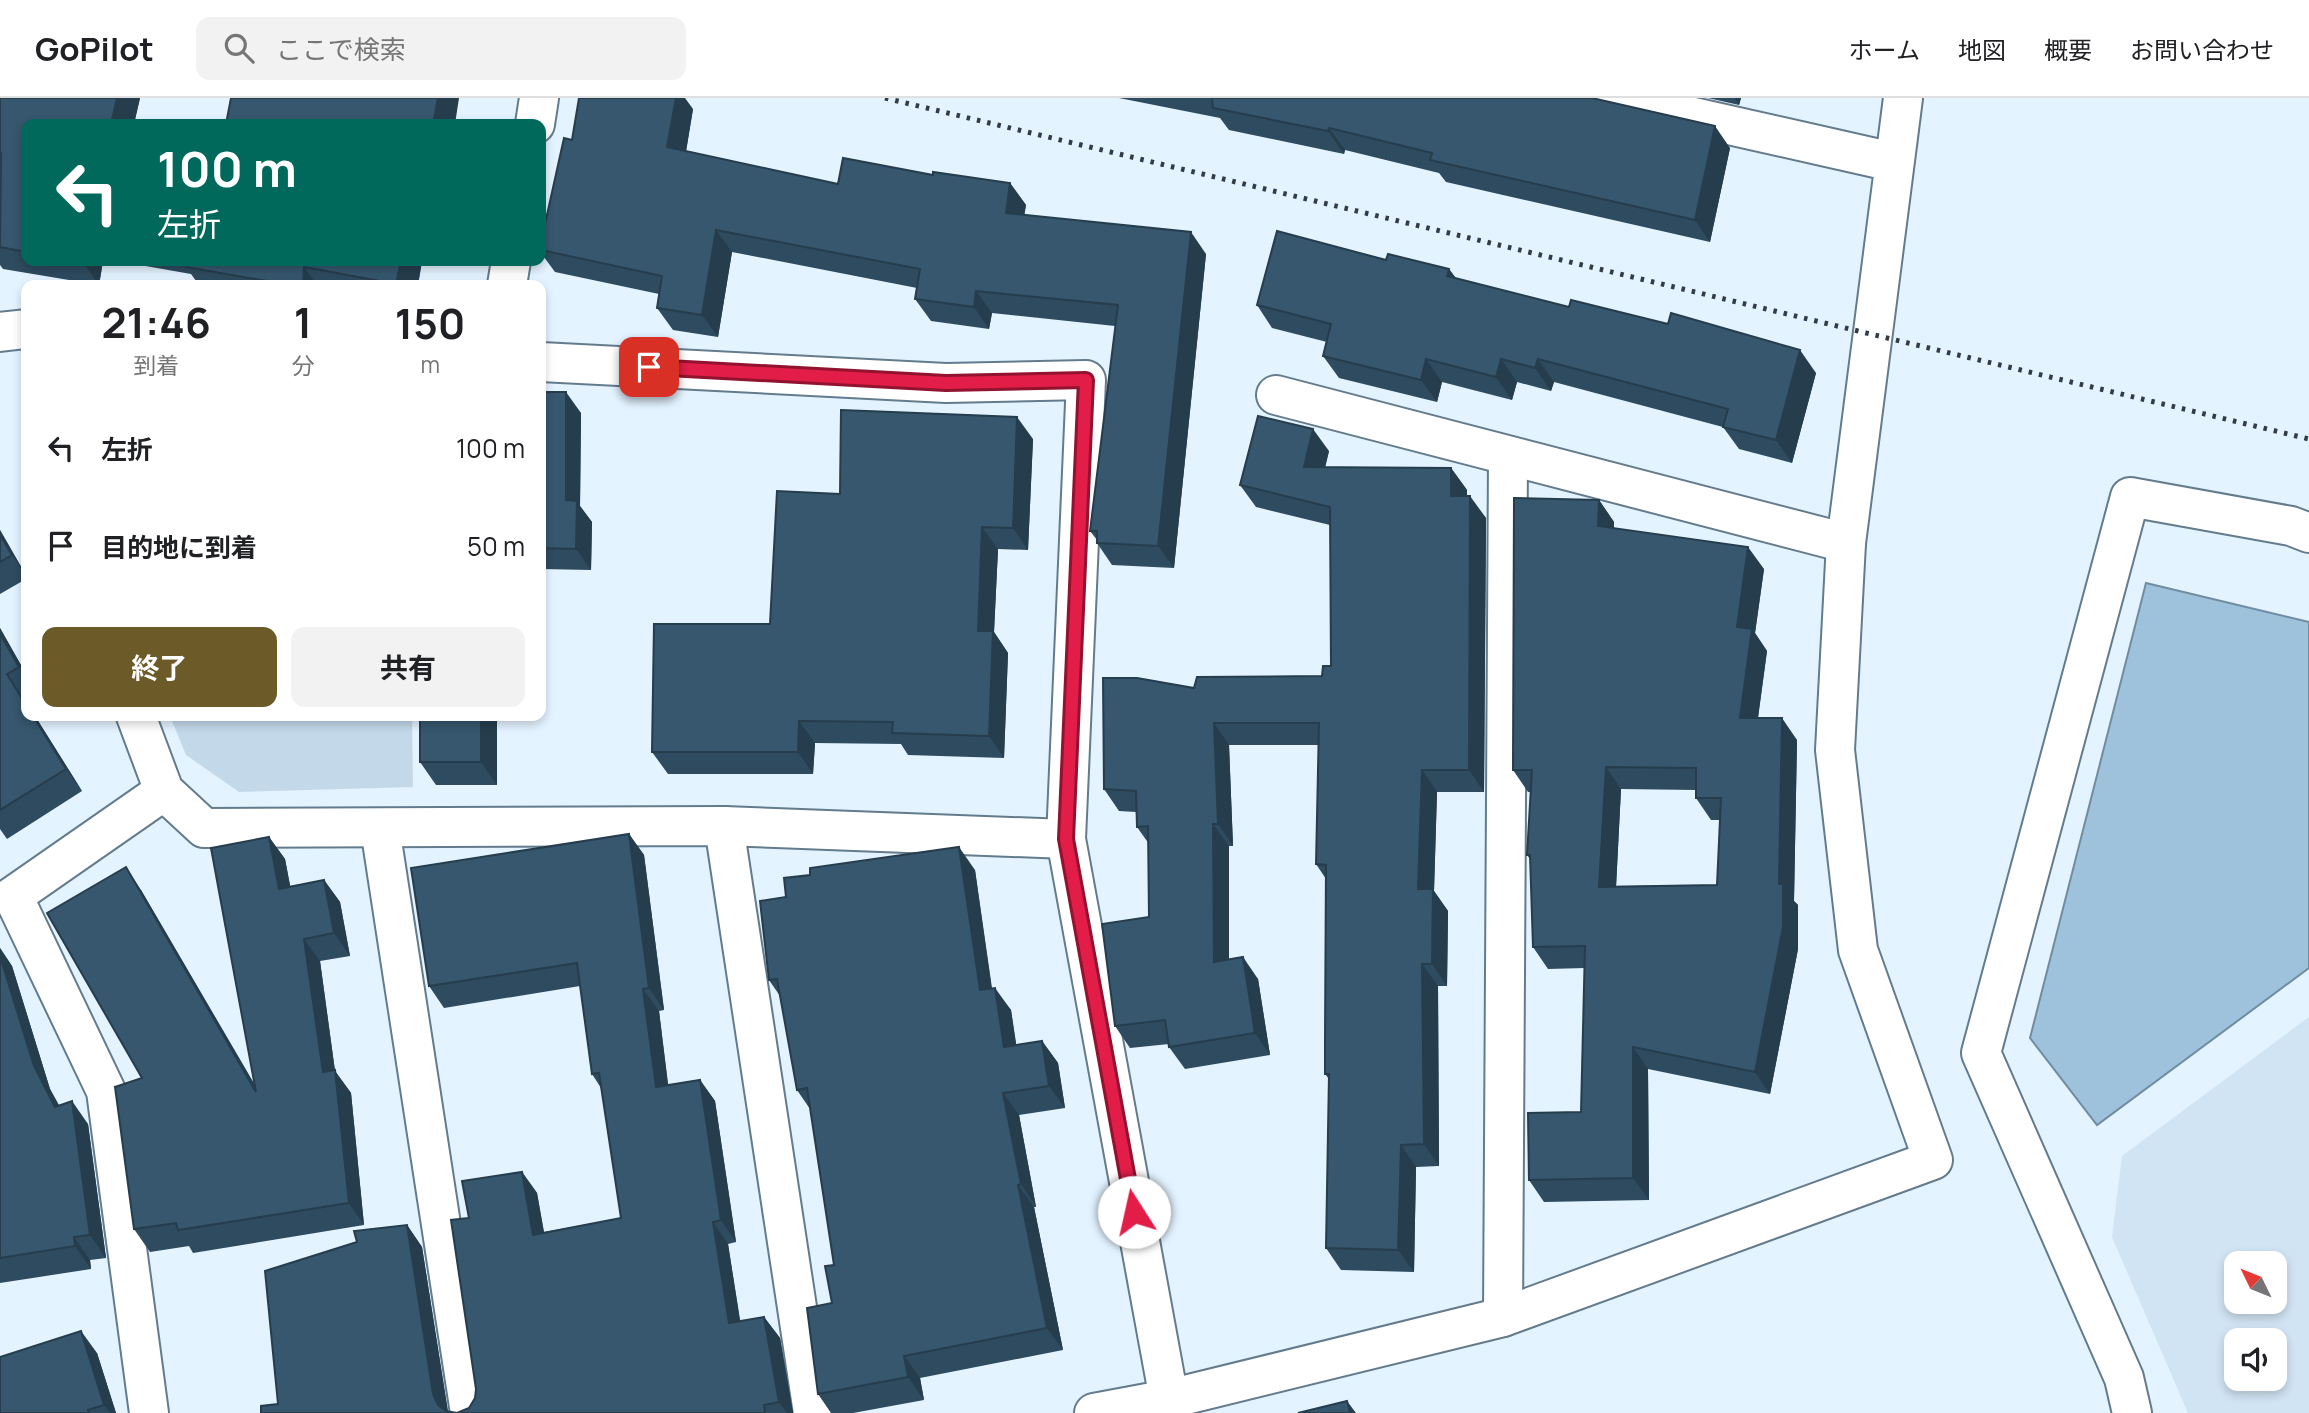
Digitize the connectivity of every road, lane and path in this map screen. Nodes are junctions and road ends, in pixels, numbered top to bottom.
1 (539, 98) edge
2 (1609, 98) edge
3 (1903, 98) edge
4 (536, 119) edge
5 (1893, 162) junction
6 (21, 329) edge
7 (0, 332) edge
8 (546, 362) edge
9 (1276, 396) dead end
10 (1508, 457) junction
11 (2309, 533) edge
12 (1846, 543) junction
13 (138, 721) edge
14 (164, 791) junction
15 (724, 826) junction
16 (380, 828) junction
17 (1066, 839) junction
18 (6, 886) edge
19 (1503, 1317) junction
20 (1169, 1399) junction
21 (149, 1413) edge
22 (470, 1413) edge
23 (813, 1413) edge
24 (1094, 1413) edge
25 (2132, 1413) edge

1 - 4 street
2 - 5 street
3 - 5 street
5 - 12 street
6 - 7 street
8 - 17 street
9 - 10 street
10 - 12 street
10 - 19 street
11 - 25 street
12 - 19 street
13 - 14 street
14 - 16 street
14 - 18 street
15 - 16 street
15 - 17 street
15 - 23 street
16 - 22 street
17 - 20 street
18 - 21 street
19 - 20 street
20 - 24 street

